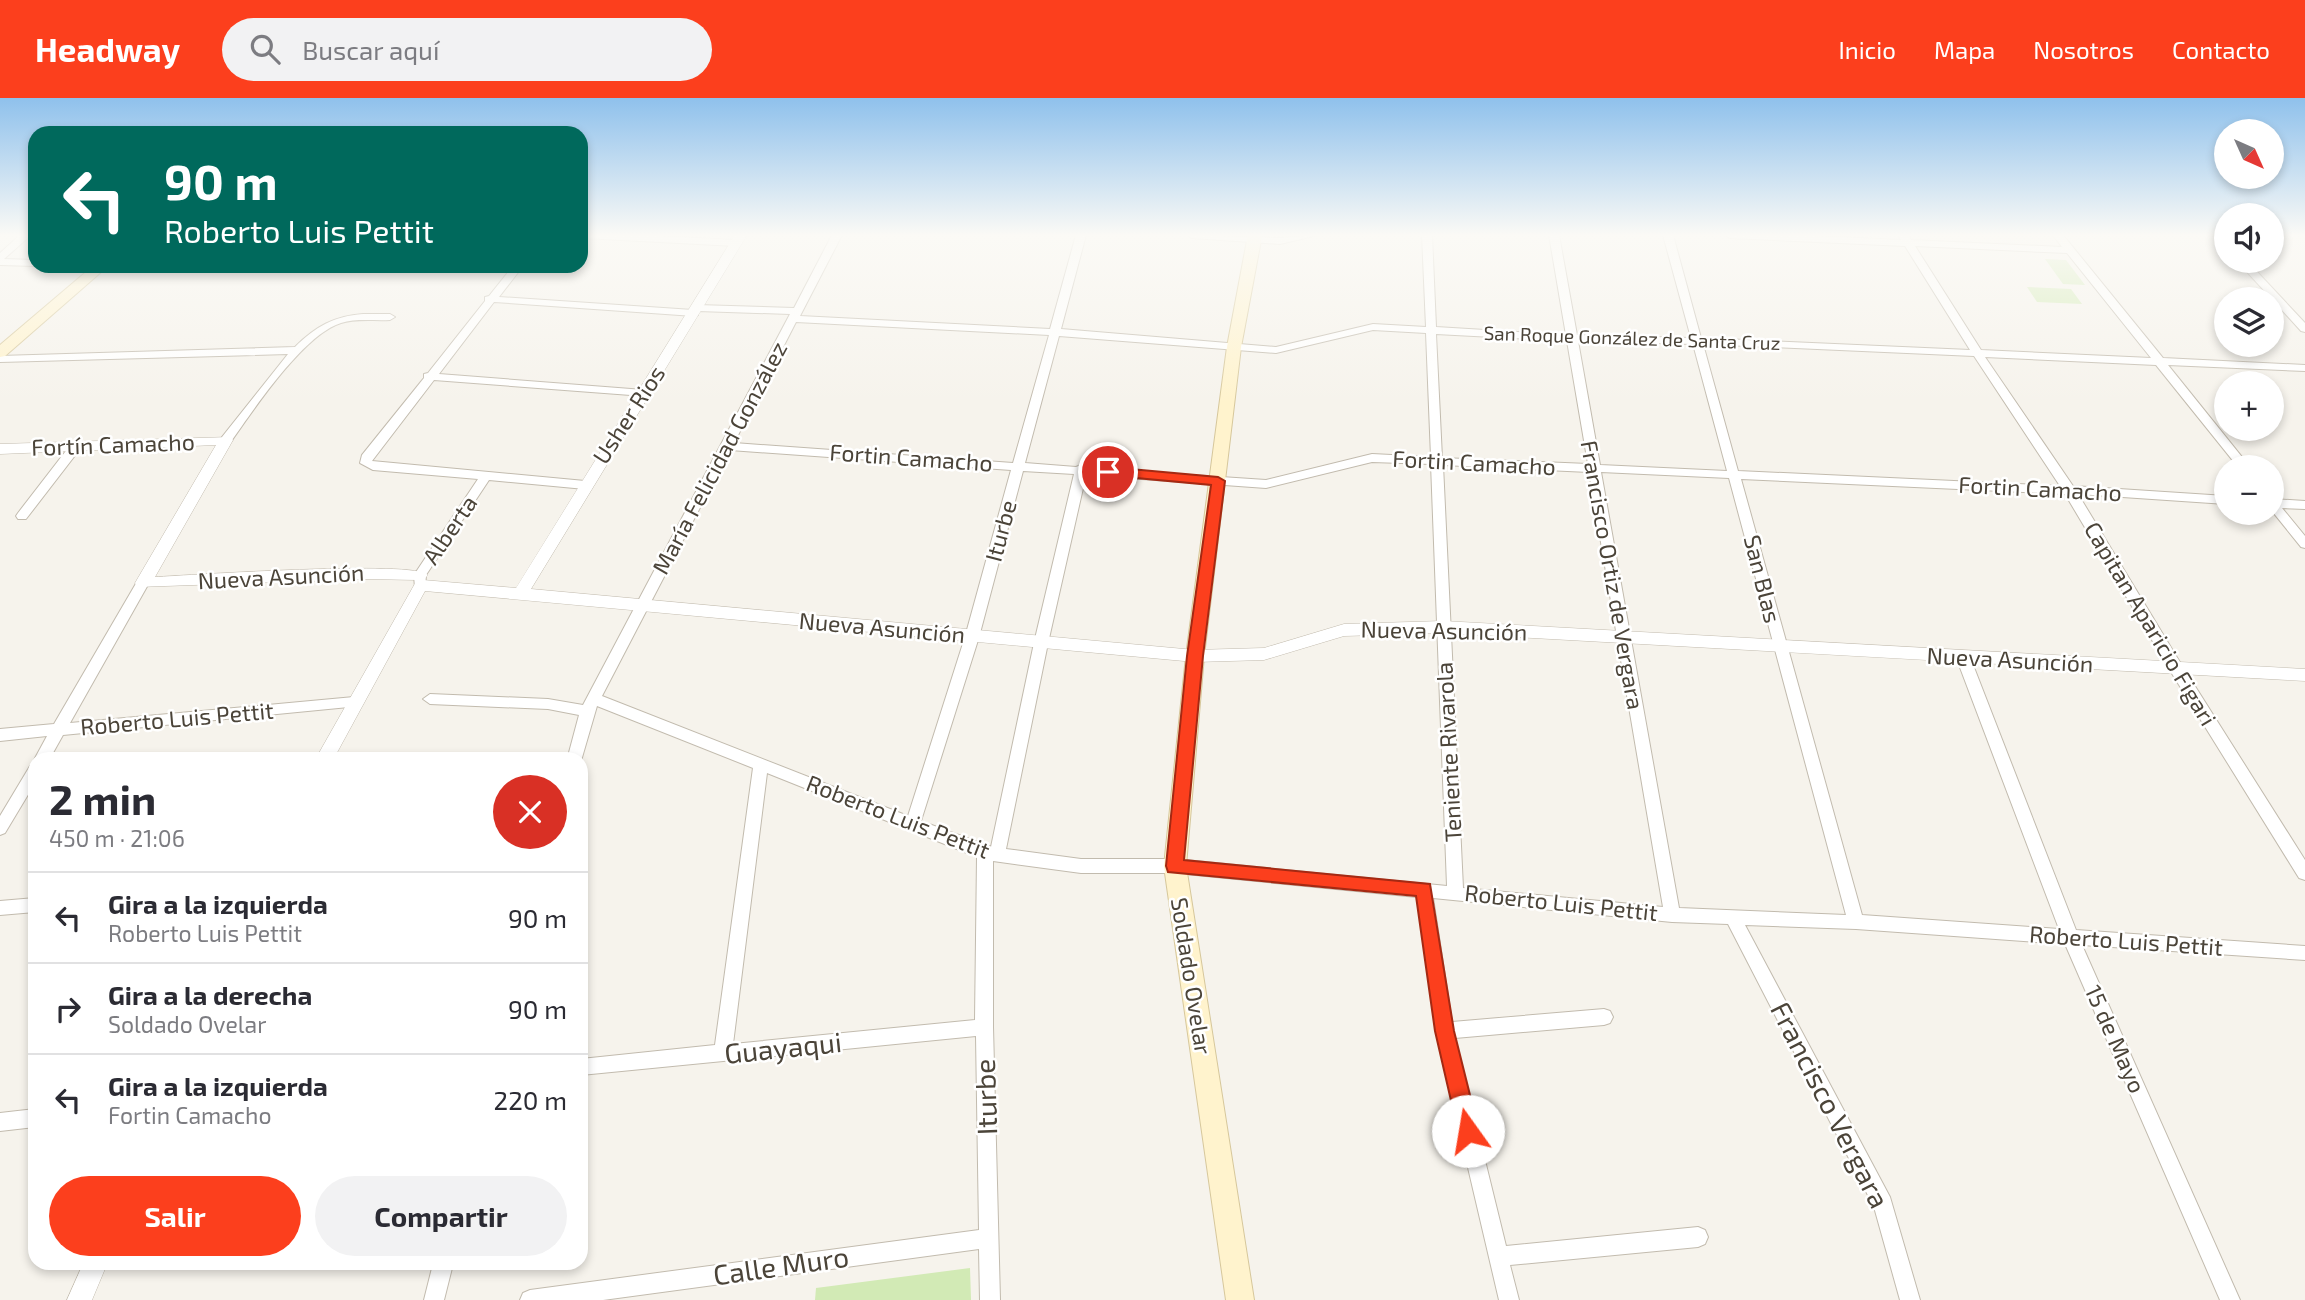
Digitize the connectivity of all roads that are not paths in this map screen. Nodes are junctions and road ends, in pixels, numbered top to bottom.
1 (72, 291) edge
2 (496, 291) edge
3 (706, 291) edge
4 (809, 291) edge
5 (1065, 291) edge
6 (1245, 291) edge
7 (1429, 291) edge
8 (1562, 291) edge
9 (1684, 291) edge
10 (1938, 291) edge
11 (2103, 291) edge
12 (2270, 291) edge
13 (489, 299) junction
14 (695, 310) junction
15 (797, 315) junction
16 (390, 317) dead end
17 (1430, 329) junction
18 (2305, 329) edge
19 (1053, 332) junction
20 (1569, 338) junction
21 (1698, 341) junction
22 (1234, 347) junction
23 (299, 350) junction
24 (0, 353) edge
25 (1977, 353) junction
26 (0, 359) edge
27 (2162, 362) junction
28 (2305, 368) edge
29 (428, 376) junction
30 (644, 393) junction
31 (226, 440) junction
32 (76, 446) junction
33 (726, 446) junction
34 (0, 449) edge
35 (2235, 455) edge
36 (1438, 462) junction
37 (1018, 465) junction
38 (1081, 469) junction
39 (1593, 469) junction
40 (1735, 474) junction
41 (486, 476) junction
42 (1218, 481) junction
43 (585, 485) junction
44 (2069, 490) junction
45 (2214, 499) edge
46 (2284, 504) edge
47 (2305, 505) edge
48 (22, 516) dead end
49 (2284, 518) edge
50 (2305, 544) edge
51 (420, 580) junction
52 (142, 583) junction
53 (519, 596) junction
54 (640, 606) junction
55 (1443, 627) junction
56 (972, 637) junction
57 (1624, 638) junction
58 (1041, 643) junction
59 (1779, 647) junction
60 (1195, 656) junction
61 (1963, 657) junction
62 (2176, 668) junction
63 (2305, 675) edge
64 (430, 699) dead end
65 (354, 702) junction
66 (591, 705) junction
67 (59, 729) junction
68 (0, 735) edge
69 (46, 752) edge
70 (328, 752) edge
71 (576, 752) edge
72 (761, 763) junction
73 (28, 782) edge
74 (914, 824) junction
75 (0, 830) edge
76 (991, 854) junction
77 (1175, 866) junction
78 (2305, 873) edge
79 (1424, 889) junction
80 (1455, 892) junction
81 (28, 906) edge
82 (0, 908) edge
83 (1672, 915) junction
84 (1733, 917) junction
85 (1856, 922) junction
86 (2071, 938) junction
87 (2305, 953) edge
88 (1604, 1017) dead end
89 (985, 1027) junction
90 (1444, 1031) junction
91 (723, 1054) junction
92 (588, 1066) edge
93 (28, 1119) edge
94 (0, 1122) edge
95 (1698, 1237) dead end
96 (990, 1238) junction
97 (1498, 1256) junction
98 (92, 1270) edge
99 (442, 1270) edge
100 (79, 1300) edge
101 (434, 1300) edge
102 (530, 1300) edge
103 (990, 1300) edge
104 (1240, 1300) edge
105 (1509, 1300) edge
106 (1910, 1300) edge
107 (2230, 1300) edge

1 - 24 main road
2 - 13 street
3 - 14 street, Usher Rios
4 - 15 street, María Felicidad González
5 - 19 street, Iturbe
6 - 22 main road, Soldado Ovelar
7 - 17 street, Teniente Rivarola
8 - 20 street, Francisco Ortiz de Vergara
9 - 21 street, San Blas
10 - 25 street, Capitan Aparicio Figari
11 - 27 street
12 - 18 street
13 - 14 street, San Roque González de Santa Cruz
13 - 29 street
14 - 15 street, San Roque González de Santa Cruz
14 - 30 street, Usher Rios
15 - 19 street, San Roque González de Santa Cruz
15 - 33 street, María Felicidad González
16 - 23 street
17 - 20 street, San Roque González de Santa Cruz
17 - 22 street, San Roque González de Santa Cruz
17 - 36 street, Teniente Rivarola
19 - 22 street, San Roque González de Santa Cruz
19 - 37 street, Iturbe
20 - 21 street, San Roque González de Santa Cruz
20 - 39 street, Francisco Ortiz de Vergara
21 - 25 street, San Roque González de Santa Cruz
21 - 40 street, San Blas
22 - 42 main road, Soldado Ovelar
23 - 26 street
23 - 31 street
25 - 27 street, San Roque González de Santa Cruz
25 - 44 street, Capitan Aparicio Figari
27 - 28 street, San Roque González de Santa Cruz
27 - 35 street
29 - 30 street
29 - 41 street
30 - 43 street, Usher Rios
31 - 32 street, Fortín Camacho
31 - 52 street
32 - 34 street, Fortín Camacho
32 - 48 street
33 - 37 street, Fortin Camacho
33 - 54 street, María Felicidad González
36 - 39 street, Fortin Camacho
36 - 42 street, Fortin Camacho
36 - 55 street, Teniente Rivarola
37 - 38 street, Fortin Camacho
37 - 56 street, Iturbe
38 - 42 street, Fortin Camacho
38 - 58 street, Iturbe
39 - 40 street, Fortin Camacho
39 - 57 street, Francisco Ortiz de Vergara
40 - 44 street, Fortin Camacho
40 - 59 street, San Blas
41 - 43 street
41 - 51 street, Alberta
42 - 60 main road, Soldado Ovelar
43 - 53 street, Usher Rios
44 - 45 street, Fortin Camacho
44 - 62 street, Capitan Aparicio Figari
46 - 47 street
49 - 50 street
51 - 52 street, Nueva Asunción
51 - 53 street, Nueva Asunción
51 - 65 street
52 - 67 street
53 - 54 street, Nueva Asunción
54 - 56 street, Nueva Asunción
54 - 66 street
55 - 57 street, Nueva Asunción
55 - 60 street, Nueva Asunción
55 - 80 street, Teniente Rivarola
56 - 58 street, Nueva Asunción
56 - 74 street, Iturbe
57 - 59 street, Nueva Asunción
57 - 83 street, Francisco Ortiz de Vergara
58 - 60 street, Nueva Asunción
58 - 76 street, Iturbe
59 - 61 street, Nueva Asunción
59 - 85 street, San Blas
60 - 77 main road, Soldado Ovelar
61 - 62 street, Nueva Asunción
61 - 86 street, 15 de Mayo
62 - 63 street, Nueva Asunción
62 - 78 street, Capitan Aparicio Figari
64 - 66 street, Roberto Luis Pettit
65 - 67 street, Roberto Luis Pettit
65 - 70 street
66 - 71 street
66 - 72 street, Roberto Luis Pettit
67 - 68 street, Roberto Luis Pettit
67 - 69 street
72 - 74 street, Roberto Luis Pettit
72 - 91 street
73 - 75 street
74 - 76 street, Roberto Luis Pettit
76 - 77 street, Roberto Luis Pettit
76 - 89 street, Iturbe
77 - 79 street, Roberto Luis Pettit
77 - 104 main road, Soldado Ovelar
79 - 80 street, Roberto Luis Pettit
79 - 90 street
80 - 83 street, Roberto Luis Pettit
81 - 82 street
83 - 84 street, Roberto Luis Pettit
84 - 85 street, Roberto Luis Pettit
84 - 106 street, Francisco Vergara
85 - 86 street, Roberto Luis Pettit
86 - 87 street, Roberto Luis Pettit
86 - 107 street, 15 de Mayo
88 - 90 street
89 - 91 street, Guayaqui
89 - 96 street, Iturbe
90 - 97 street
91 - 92 street, Guayaqui
93 - 94 street
95 - 97 street
96 - 102 street, Calle Muro
96 - 103 street, Iturbe
97 - 105 street
98 - 100 street
99 - 101 street

